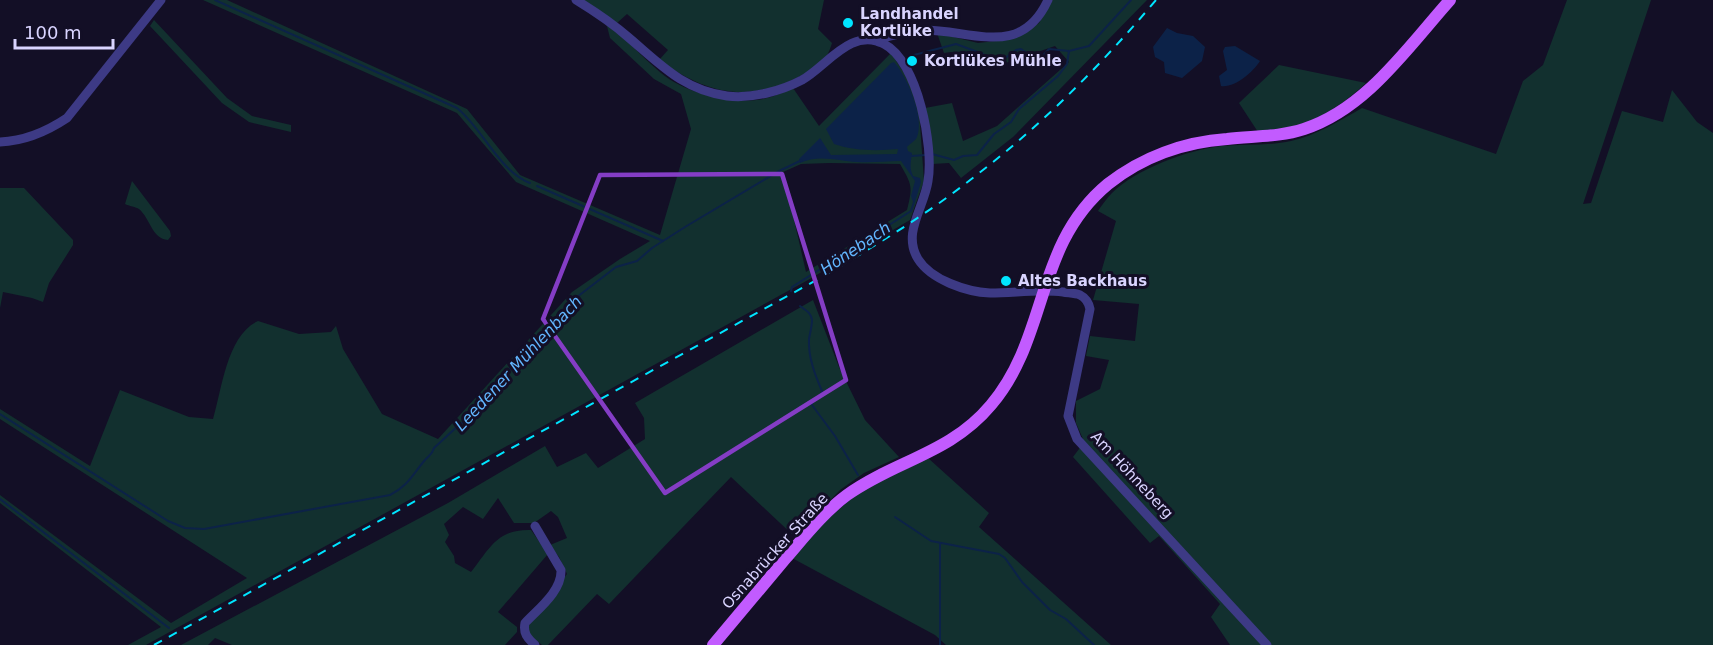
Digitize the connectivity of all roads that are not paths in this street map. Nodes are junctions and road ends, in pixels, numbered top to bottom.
1 (161, 0) edge
2 (576, 0) edge
3 (1048, 0) edge
4 (1450, 0) edge
5 (879, 42) junction
6 (0, 142) edge
7 (1043, 290) junction
8 (535, 526) dead end
9 (535, 645) edge
10 (713, 645) edge
11 (1267, 645) edge

1 - 6 street
2 - 5 street
3 - 5 street
4 - 7 main road, Osnabrücker Straße
5 - 7 street
7 - 10 main road, Osnabrücker Straße
7 - 11 street, Am Höhneberg
8 - 9 street

